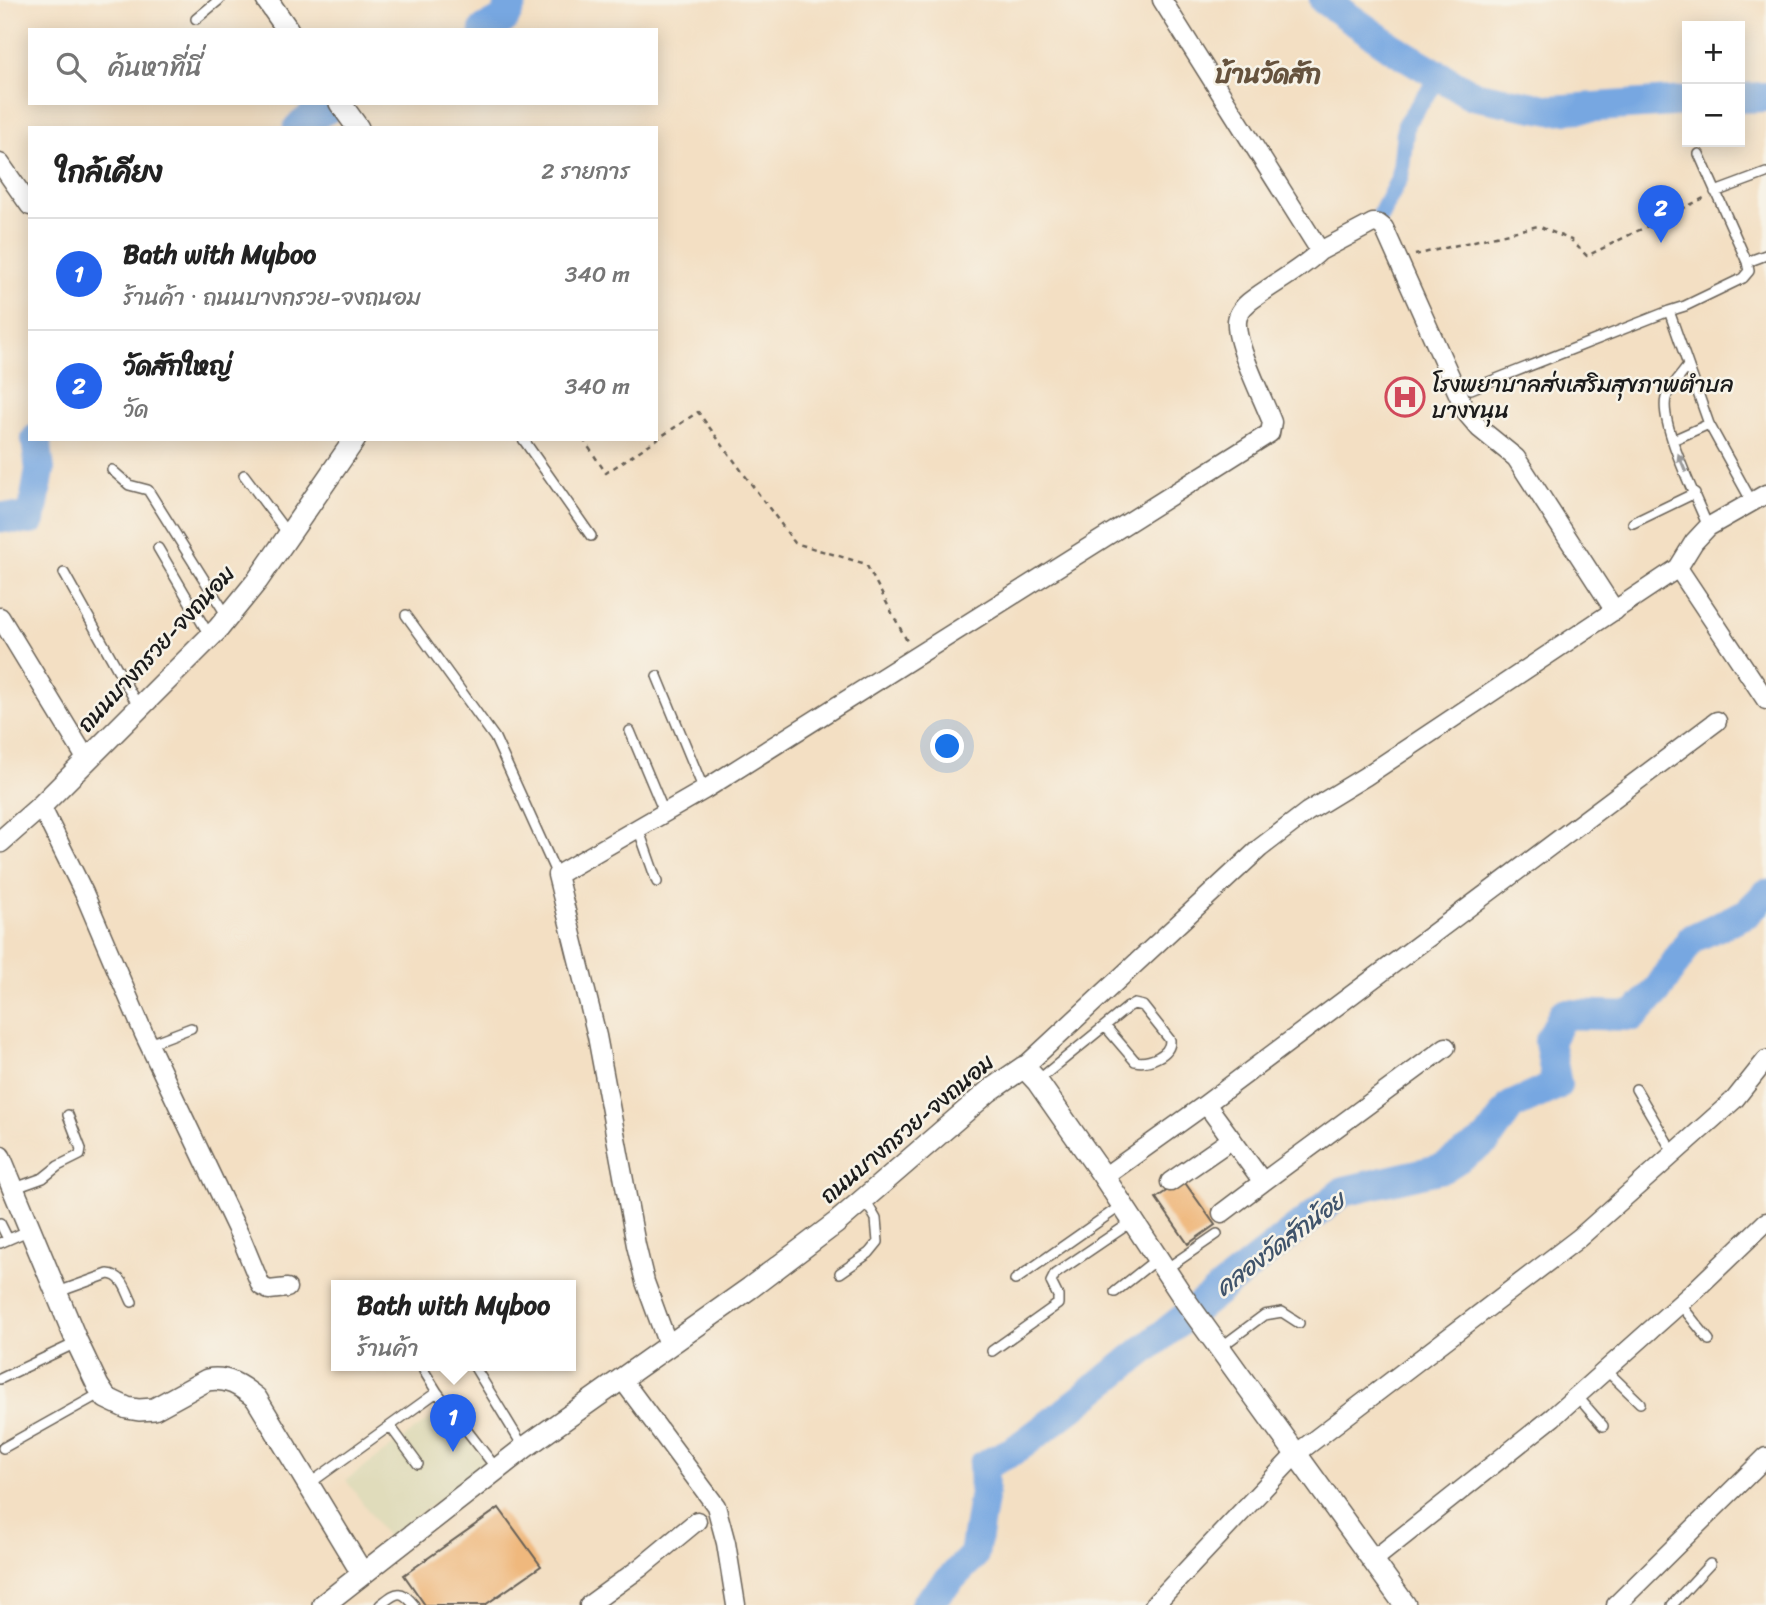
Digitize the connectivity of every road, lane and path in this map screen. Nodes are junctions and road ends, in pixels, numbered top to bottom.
1 (219, 0) edge
2 (1162, 0) edge
3 (196, 19) dead end
4 (341, 105) edge
5 (356, 125) edge
6 (1699, 154) dead end
7 (0, 163) edge
8 (1766, 173) edge
9 (1715, 192) junction
10 (28, 203) edge
11 (1320, 251) junction
12 (1766, 255) edge
13 (1399, 262) junction
14 (1748, 262) junction
15 (1669, 311) junction
16 (1687, 367) junction
17 (1471, 389) dead end
18 (1709, 424) junction
19 (658, 439) edge
20 (1673, 440) junction
21 (354, 441) edge
22 (524, 441) edge
23 (584, 441) edge
24 (654, 441) edge
25 (112, 470) dead end
26 (244, 475) dead end
27 (1695, 494) junction
28 (1759, 498) edge
29 (1633, 523) dead end
30 (1708, 527) junction
31 (288, 534) junction
32 (591, 536) dead end
33 (159, 548) dead end
34 (1678, 568) junction
35 (64, 573) dead end
36 (1615, 611) junction
37 (406, 615) dead end
38 (0, 617) edge
39 (228, 617) junction
40 (210, 637) junction
41 (915, 657) junction
42 (657, 676) dead end
43 (1766, 700) edge
44 (139, 708) junction
45 (1717, 721) dead end
46 (630, 731) dead end
47 (87, 760) junction
48 (704, 790) junction
49 (41, 806) junction
50 (664, 812) junction
51 (638, 828) junction
52 (0, 842) edge
53 (557, 875) junction
54 (657, 882) dead end
55 (1105, 1026) junction
56 (191, 1028) dead end
57 (149, 1044) junction
58 (1446, 1047) dead end
59 (1766, 1060) edge
60 (1030, 1074) junction
61 (1636, 1089) dead end
62 (1206, 1104) junction
63 (68, 1115) dead end
64 (1232, 1139) junction
65 (1674, 1154) junction
66 (0, 1157) edge
67 (1104, 1177) junction
68 (1170, 1182) dead end
69 (1263, 1182) junction
70 (13, 1189) junction
71 (865, 1200) junction
72 (1127, 1213) junction
73 (1222, 1213) dead end
74 (1766, 1222) edge
75 (0, 1223) edge
76 (30, 1230) junction
77 (1217, 1234) dead end
78 (4, 1241) edge
79 (1162, 1264) junction
80 (840, 1273) dead end
81 (1015, 1280) dead end
82 (287, 1288) dead end
83 (1115, 1292) dead end
84 (56, 1293) junction
85 (132, 1302) dead end
86 (1680, 1304) junction
87 (1299, 1323) dead end
88 (1709, 1340) dead end
89 (77, 1342) junction
90 (668, 1345) junction
91 (1221, 1347) junction
92 (992, 1351) dead end
93 (1606, 1370) junction
94 (424, 1371) dead end
95 (477, 1371) edge
96 (621, 1378) junction
97 (0, 1379) edge
98 (102, 1392) junction
99 (437, 1392) junction
100 (1577, 1396) junction
101 (1640, 1403) dead end
102 (390, 1426) junction
103 (1603, 1426) dead end
104 (3, 1448) dead end
105 (524, 1448) junction
106 (1296, 1454) junction
107 (1766, 1457) edge
108 (418, 1464) dead end
109 (496, 1468) junction
110 (309, 1484) junction
111 (697, 1521) dead end
112 (1372, 1560) junction
113 (1710, 1564) dead end
114 (362, 1573) junction
115 (323, 1605) edge
116 (380, 1605) edge
117 (414, 1605) edge
118 (589, 1605) edge
119 (736, 1605) edge
120 (1154, 1605) edge
121 (1405, 1605) edge
122 (1616, 1605) edge
123 (1672, 1605) edge

1 - 3 lane
2 - 11 street
4 - 5 street
6 - 9 lane
7 - 10 street
8 - 9 lane
9 - 13 path
9 - 14 lane
11 - 13 street
11 - 41 street
12 - 14 lane
13 - 36 street
14 - 15 lane
15 - 16 lane
15 - 17 lane
16 - 18 lane
16 - 20 lane
18 - 20 lane
18 - 28 lane
19 - 41 path
27 -> 20 lane
21 - 31 street, ถนนบางกรวย-จงถนอม
22 - 32 lane
23 - 24 path
25 - 39 lane
26 - 31 lane
27 - 29 lane
27 - 30 lane
28 - 30 street
30 - 34 street
31 - 39 street, ถนนบางกรวย-จงถนอม
33 - 40 lane
34 - 36 street
34 - 43 street
35 - 44 lane
36 - 60 street
37 - 53 lane
38 - 47 street
39 - 40 street, ถนนบางกรวย-จงถนอม
40 - 44 street, ถนนบางกรวย-จงถนอม
41 - 48 street
42 - 48 lane
44 - 47 street, ถนนบางกรวย-จงถนอม
45 - 62 street
46 - 50 lane
47 - 49 street, ถนนบางกรวย-จงถนอม
48 - 50 street
49 - 52 street, ถนนบางกรวย-จงถนอม
49 - 57 street
50 - 51 street
51 - 53 street
51 - 54 lane
53 - 90 street
55 - 55 lane
55 - 60 lane
56 - 57 lane
57 - 82 street
58 - 69 street
59 - 65 street
60 - 67 street
60 - 71 street, ถนนบางกรวย-จงถนอม
61 - 65 lane
62 - 64 street
62 - 67 street
63 - 70 lane
64 - 68 street
64 - 69 street
65 - 106 street
66 - 70 street
67 - 72 street
69 - 73 street
70 - 76 street
71 - 80 lane
71 - 90 street, ถนนบางกรวย-จงถนอม
72 - 79 street
72 - 81 lane
72 - 92 lane
74 - 86 street
75 - 78 lane
76 - 78 lane
76 - 84 street
77 - 79 lane
79 - 83 lane
79 - 91 street
84 - 85 lane
84 - 89 street
86 - 88 lane
86 - 93 street
87 - 91 lane
89 - 97 lane
89 - 98 street
90 - 96 street, ถนนบางกรวย-จงถนอม
91 - 106 street
93 - 100 street
93 - 101 lane
94 - 99 lane
95 - 105 lane
96 - 105 street, ถนนบางกรวย-จงถนอม
96 - 119 street
98 - 104 lane
98 - 110 street
99 - 102 lane
99 - 109 lane
100 - 103 lane
100 - 112 street
102 - 108 lane
102 - 110 lane
105 - 109 street, ถนนบางกรวย-จงถนอม
106 - 112 street
106 - 120 street
107 - 122 street
109 - 114 street, ถนนบางกรวย-จงถนอม
110 - 114 street
111 - 118 street
112 - 121 street
113 - 123 lane
114 - 115 street, ถนนบางกรวย-จงถนอม
116 - 117 lane

